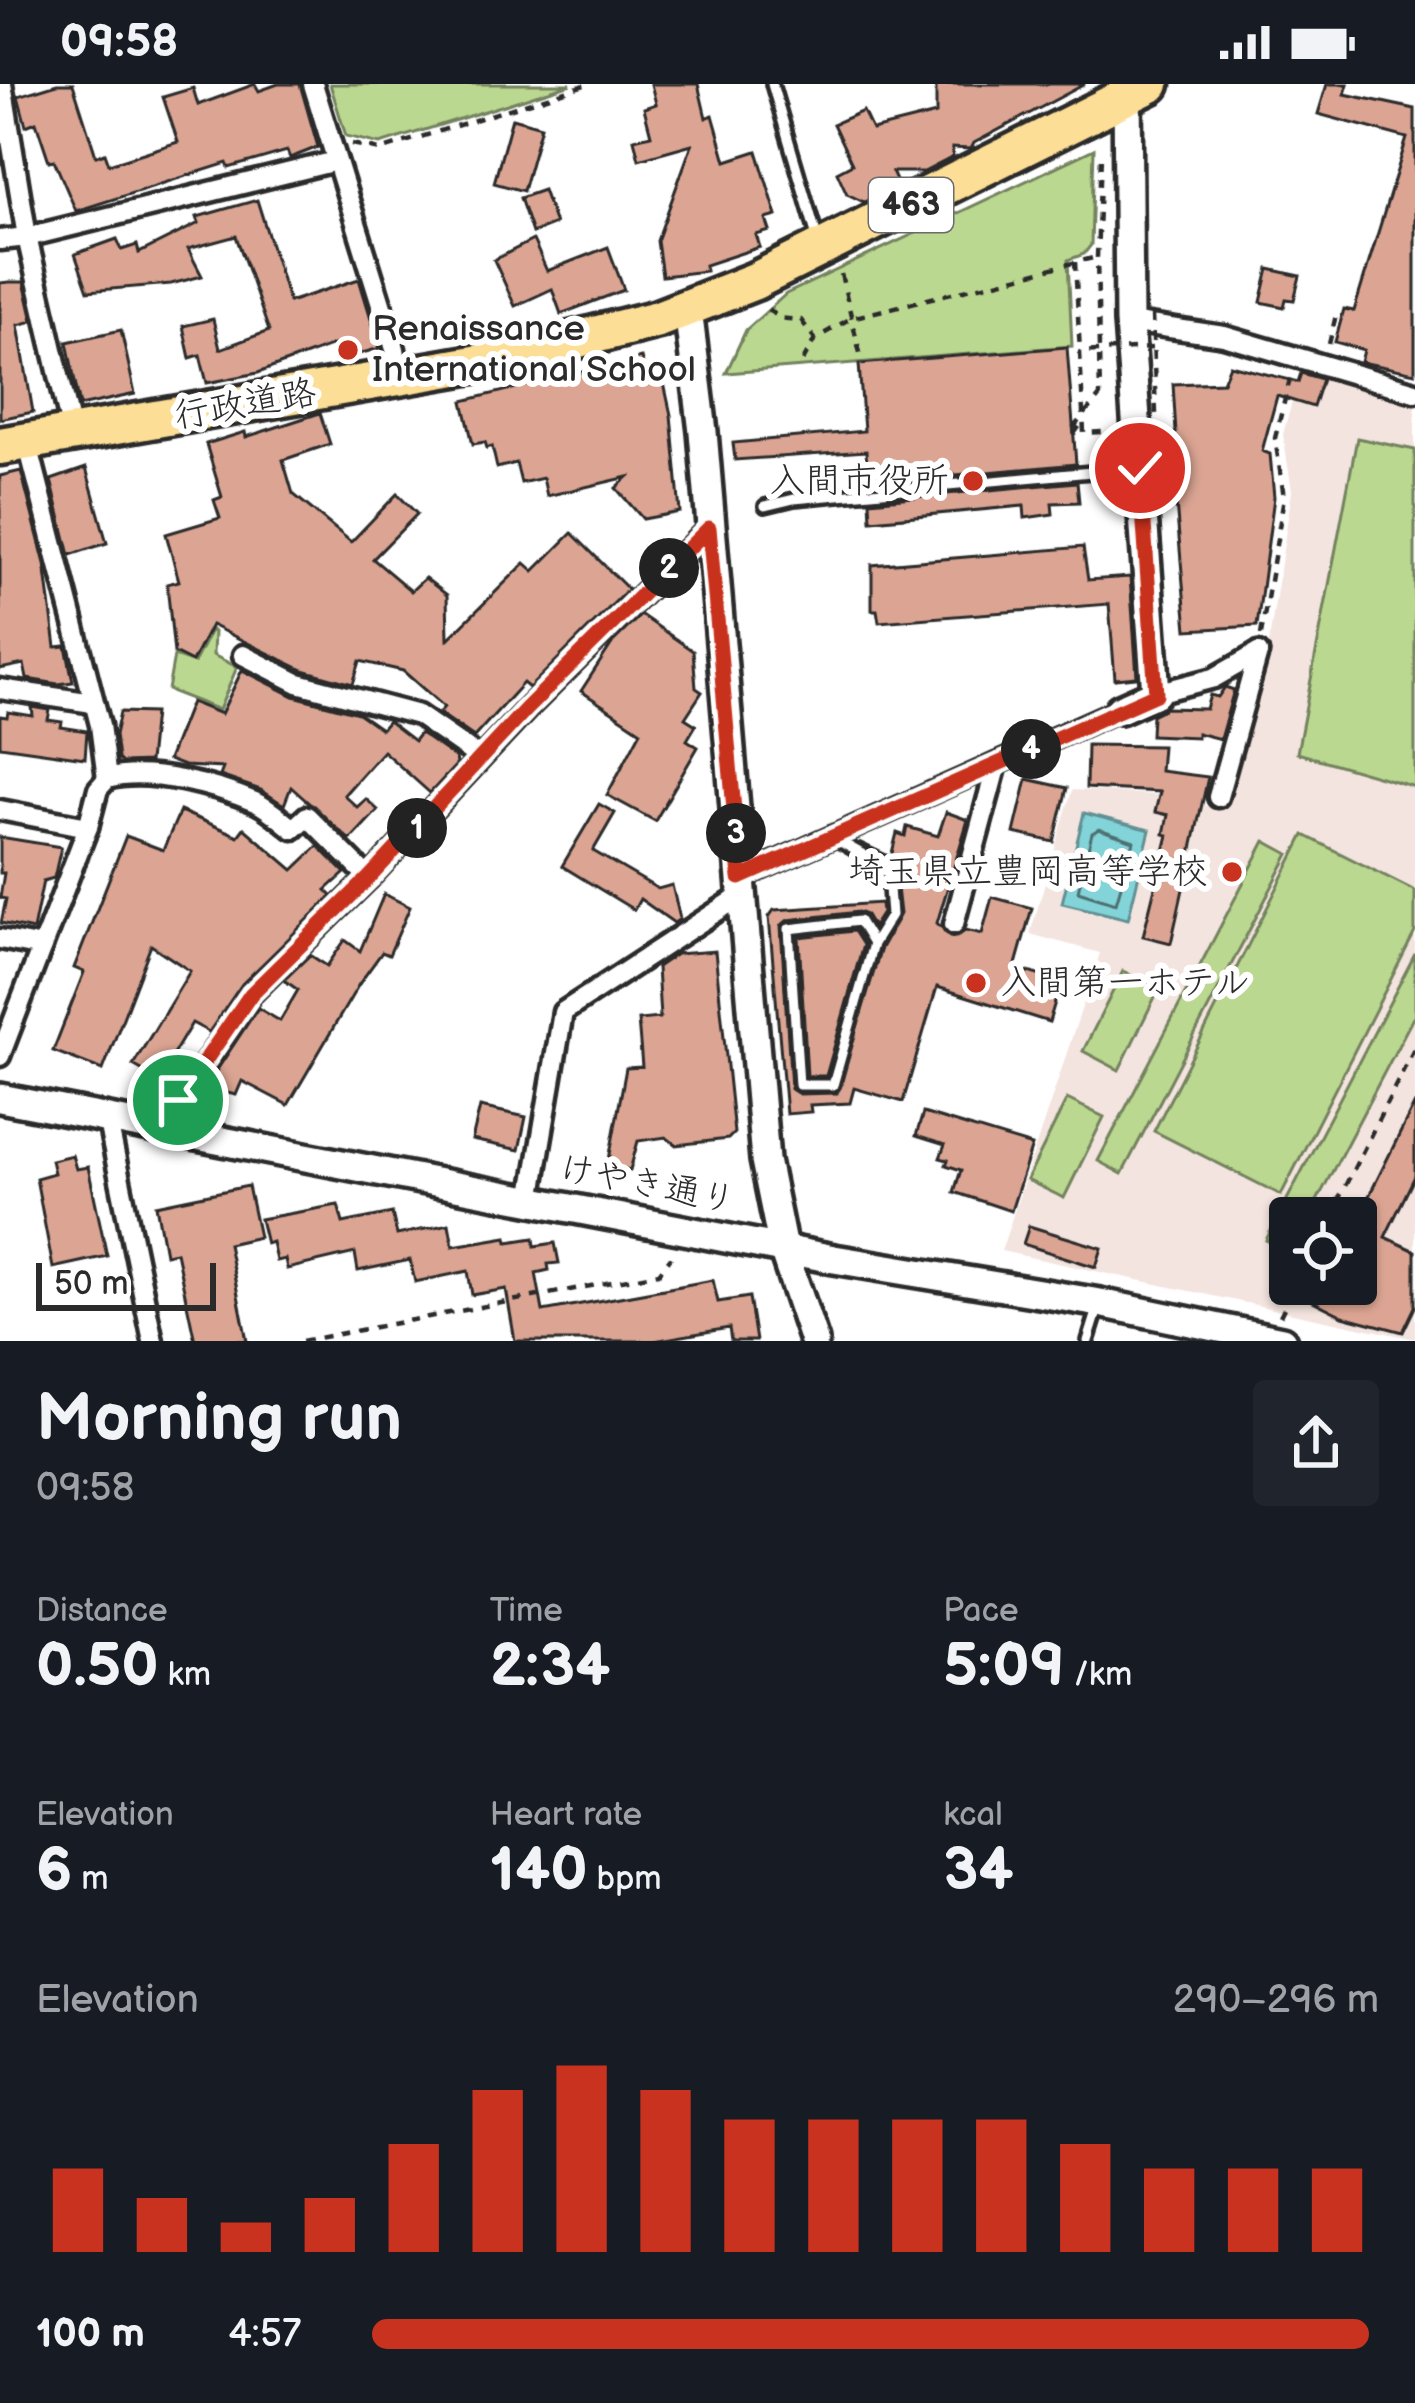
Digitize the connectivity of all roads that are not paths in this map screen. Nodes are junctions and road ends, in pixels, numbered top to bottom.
1 (2, 84) edge
2 (313, 84) edge
3 (772, 84) edge
4 (1136, 88) edge
5 (5, 144) edge
6 (339, 152) junction
7 (27, 237) junction
8 (0, 240) edge
9 (831, 262) junction
10 (688, 309) junction
11 (1141, 318) junction
12 (400, 378) junction
13 (1415, 392) edge
14 (73, 436) junction
15 (14, 444) edge
16 (1140, 468) junction
17 (765, 506) dead end
18 (709, 528) junction
19 (243, 655) dead end
20 (0, 688) edge
21 (1156, 694) junction
22 (93, 703) junction
23 (1120, 709) joint
24 (480, 758) junction
25 (998, 764) junction
26 (107, 778) junction
27 (1218, 797) dead end
28 (0, 810) edge
29 (88, 827) junction
30 (832, 837) junction
31 (369, 878) junction
32 (741, 886) junction
33 (954, 924) dead end
34 (0, 939) edge
35 (873, 944) junction
36 (42, 947) junction
37 (0, 1056) edge
38 (0, 1098) edge
39 (107, 1118) junction
40 (162, 1129) junction
41 (531, 1200) junction
42 (783, 1249) junction
43 (1100, 1304) junction
44 (1280, 1330) edge
45 (153, 1341) edge
46 (814, 1341) edge
47 (1088, 1341) edge

1 - 5 street
2 - 6 street
3 - 9 lane
4 - 9 highway, 行政道路 / 463
4 - 11 street
5 - 7 street
6 - 7 street
6 - 12 street
7 - 8 street
7 - 14 street
9 - 10 highway, 行政道路 / 463
10 - 12 highway, 行政道路 / 463
10 - 18 street
11 - 13 street
11 - 16 street
12 - 14 highway, 行政道路 / 463
14 - 15 highway, 行政道路 / 463
15 - 22 street
16 - 17 lane
16 - 21 street
18 - 24 street
18 - 32 street
19 - 24 street
20 - 22 street
21 - 23 street
21 - 27 street
22 - 26 street
23 - 25 street
24 - 31 street
25 - 30 street
25 - 33 street
26 - 29 street
26 - 31 street
28 - 29 street
29 - 36 street
30 - 32 street
30 - 35 lane
31 - 40 street
32 - 41 street
32 - 42 street
34 - 36 street
35 - 35 lane
36 - 37 street
38 - 39 street, けやき通り
39 - 40 street, けやき通り
39 - 45 street
40 - 41 street, けやき通り
41 - 42 street, けやき通り
42 - 43 street, けやき通り
42 - 46 street
43 - 44 street, けやき通り
43 - 47 lane

